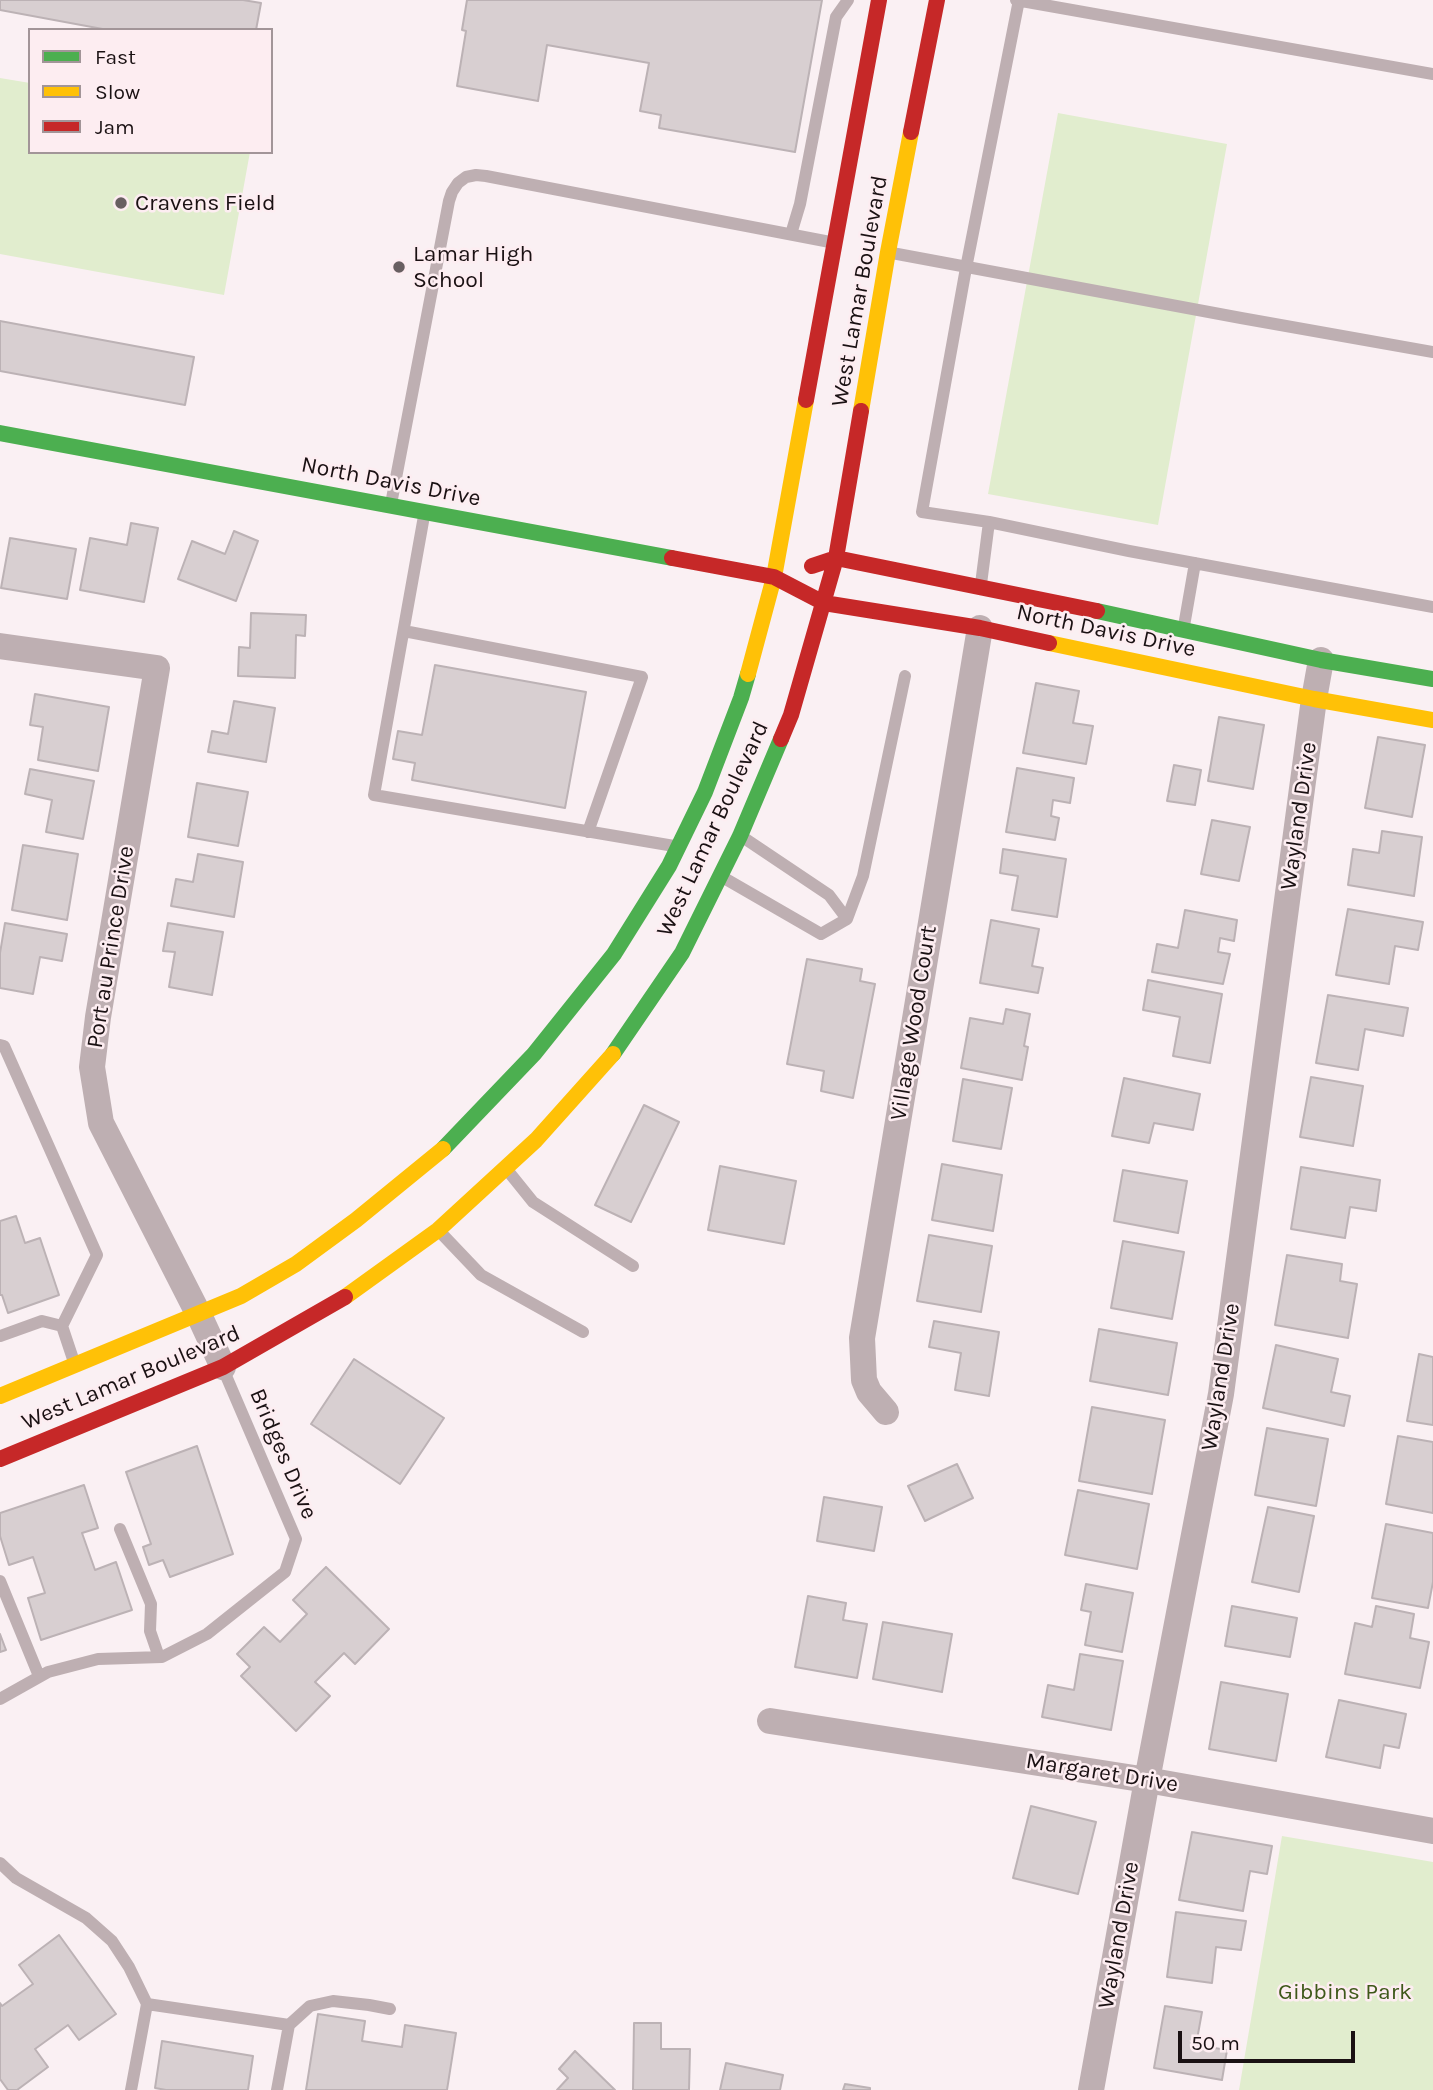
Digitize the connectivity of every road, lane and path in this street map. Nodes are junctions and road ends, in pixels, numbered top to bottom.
1 (848, 0) edge
2 (879, 0) edge
3 (937, 0) edge
4 (1018, 0) edge
5 (1433, 74) edge
6 (792, 234) junction
7 (834, 243) junction
8 (888, 252) junction
9 (966, 268) junction
10 (1433, 352) edge
11 (0, 433) edge
12 (391, 506) junction
13 (425, 512) junction
14 (989, 522) junction
15 (836, 558) junction
16 (1195, 563) junction
17 (774, 577) junction
18 (981, 588) junction
19 (824, 603) junction
20 (1433, 607) edge
21 (980, 628) junction
22 (1183, 629) junction
23 (404, 631) junction
24 (0, 646) edge
25 (1321, 660) junction
26 (905, 676) dead end
27 (1433, 679) edge
28 (1314, 699) junction
29 (1433, 720) edge
30 (589, 831) junction
31 (740, 836) junction
32 (678, 847) junction
33 (721, 876) junction
34 (847, 919) junction
35 (0, 1045) edge
36 (506, 1168) junction
37 (438, 1230) junction
38 (633, 1266) dead end
39 (199, 1315) junction
40 (62, 1326) junction
41 (583, 1332) dead end
42 (0, 1336) edge
43 (75, 1365) junction
44 (223, 1367) junction
45 (0, 1396) edge
46 (886, 1412) dead end
47 (0, 1459) edge
48 (120, 1529) dead end
49 (0, 1581) edge
50 (159, 1657) junction
51 (39, 1676) junction
52 (0, 1699) edge
53 (770, 1721) dead end
54 (1147, 1780) junction
55 (1433, 1831) edge
56 (0, 1863) edge
57 (146, 2004) junction
58 (390, 2009) dead end
59 (289, 2025) junction
60 (131, 2090) edge
61 (276, 2090) edge
62 (1091, 2090) edge

1 - 6 lane
2 - 7 main road, West Lamar Boulevard
3 - 8 main road, West Lamar Boulevard
4 - 5 lane
4 - 9 lane
6 - 7 lane
6 - 12 lane
7 - 17 main road, West Lamar Boulevard
8 - 9 lane
8 - 15 main road, West Lamar Boulevard
9 - 10 lane
9 - 14 lane
11 - 12 main road, North Davis Drive
12 - 13 main road, North Davis Drive
13 - 17 main road, North Davis Drive
13 - 23 lane
14 - 16 lane
14 - 18 lane
15 - 17 main road, North Davis Drive
15 - 18 main road, North Davis Drive
15 - 19 main road, West Lamar Boulevard
16 - 20 lane
16 - 22 lane
17 - 19 main road, North Davis Drive
17 - 32 main road, West Lamar Boulevard
18 - 22 main road, North Davis Drive
19 - 21 main road, North Davis Drive
19 - 31 main road, West Lamar Boulevard
21 - 28 main road, North Davis Drive
21 - 46 street, Village Wood Court
22 - 25 main road, North Davis Drive
23 - 30 lane
23 - 30 lane
24 - 39 street, Port au Prince Drive
25 - 27 main road, North Davis Drive
25 - 28 street, Wayland Drive
26 - 34 lane
28 - 29 main road, North Davis Drive
28 - 54 street, Wayland Drive
30 - 32 lane
31 - 33 main road, West Lamar Boulevard
31 - 34 lane
32 - 39 main road, West Lamar Boulevard
33 - 34 lane
33 - 36 main road, West Lamar Boulevard
35 - 40 lane
36 - 37 main road, West Lamar Boulevard
36 - 38 lane
37 - 41 lane
37 - 44 main road, West Lamar Boulevard
39 - 43 main road, West Lamar Boulevard
39 - 44 street, Port au Prince Drive
40 - 42 lane
40 - 43 lane
43 - 45 main road, West Lamar Boulevard
44 - 47 main road, West Lamar Boulevard
44 - 50 lane, Bridges Drive
48 - 50 lane
49 - 51 lane
50 - 51 lane, Bridges Drive
51 - 52 lane, Bridges Drive
53 - 54 street, Margaret Drive
54 - 55 street, Margaret Drive
54 - 62 street, Wayland Drive
56 - 57 lane
57 - 59 lane
57 - 60 lane
58 - 59 lane
59 - 61 lane

